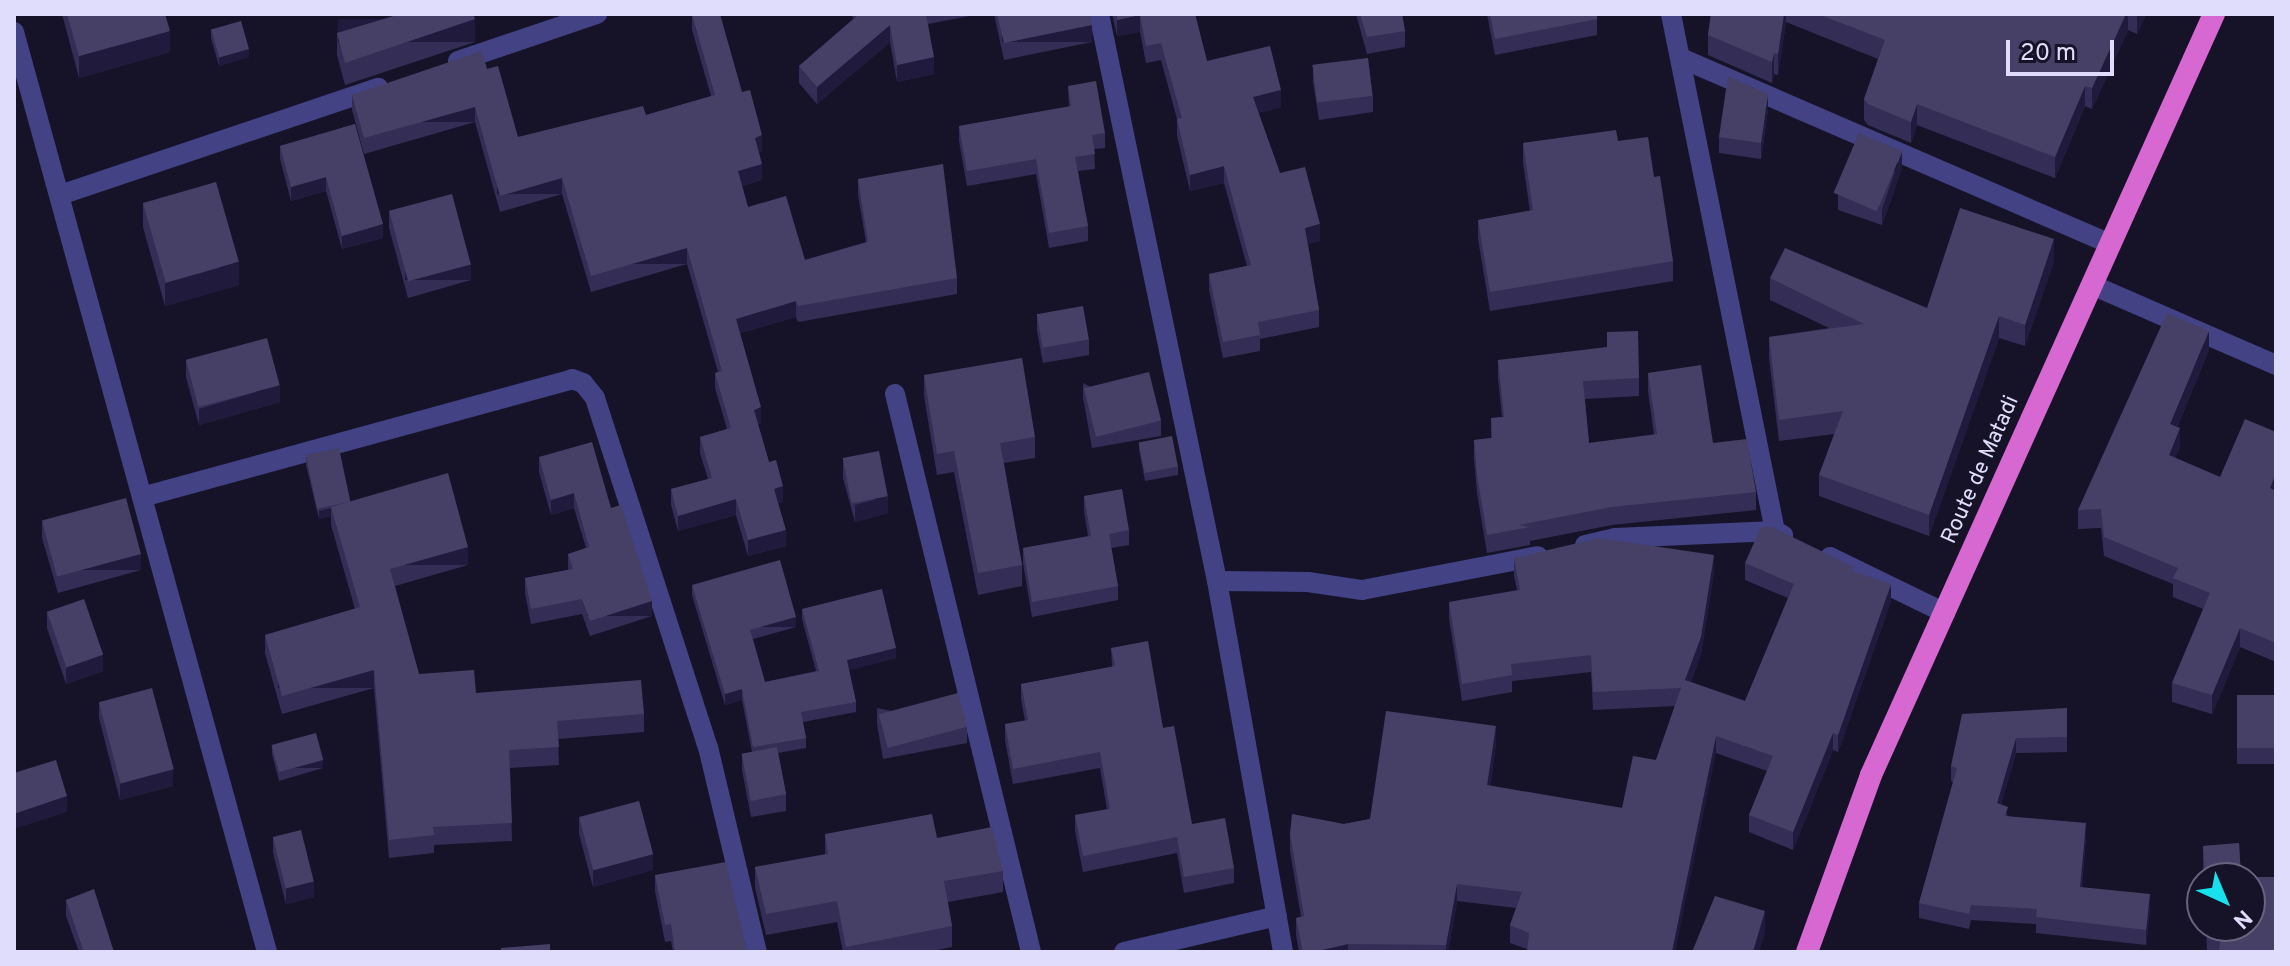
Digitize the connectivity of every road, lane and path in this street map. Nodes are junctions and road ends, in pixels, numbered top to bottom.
1 (597, 14) edge
2 (1099, 14) edge
3 (1671, 14) edge
4 (2214, 14) edge
5 (14, 32) edge
6 (1683, 59) junction
7 (433, 69) edge
8 (403, 80) edge
9 (60, 195) junction
10 (2111, 244) junction
11 (2092, 285) junction
12 (2276, 365) edge
13 (895, 394) dead end
14 (142, 497) junction
15 (1775, 531) junction
16 (1217, 581) junction
17 (1945, 613) junction
18 (1277, 916) junction
19 (267, 952) edge
20 (757, 952) edge
21 (1031, 952) edge
22 (1124, 952) edge
23 (1283, 952) edge
24 (1807, 952) edge

1 - 7 street
2 - 16 street
3 - 6 street
4 - 10 highway, Route de Matadi
5 - 9 street
6 - 10 street
6 - 15 street
8 - 9 street
9 - 14 street
10 - 11 highway, Route de Matadi
11 - 12 street
11 - 17 highway, Route de Matadi
13 - 21 street
14 - 19 street
14 - 20 street
15 - 16 street
15 - 17 street
16 - 18 street
17 - 24 highway, Route de Matadi
18 - 22 street
18 - 23 street

